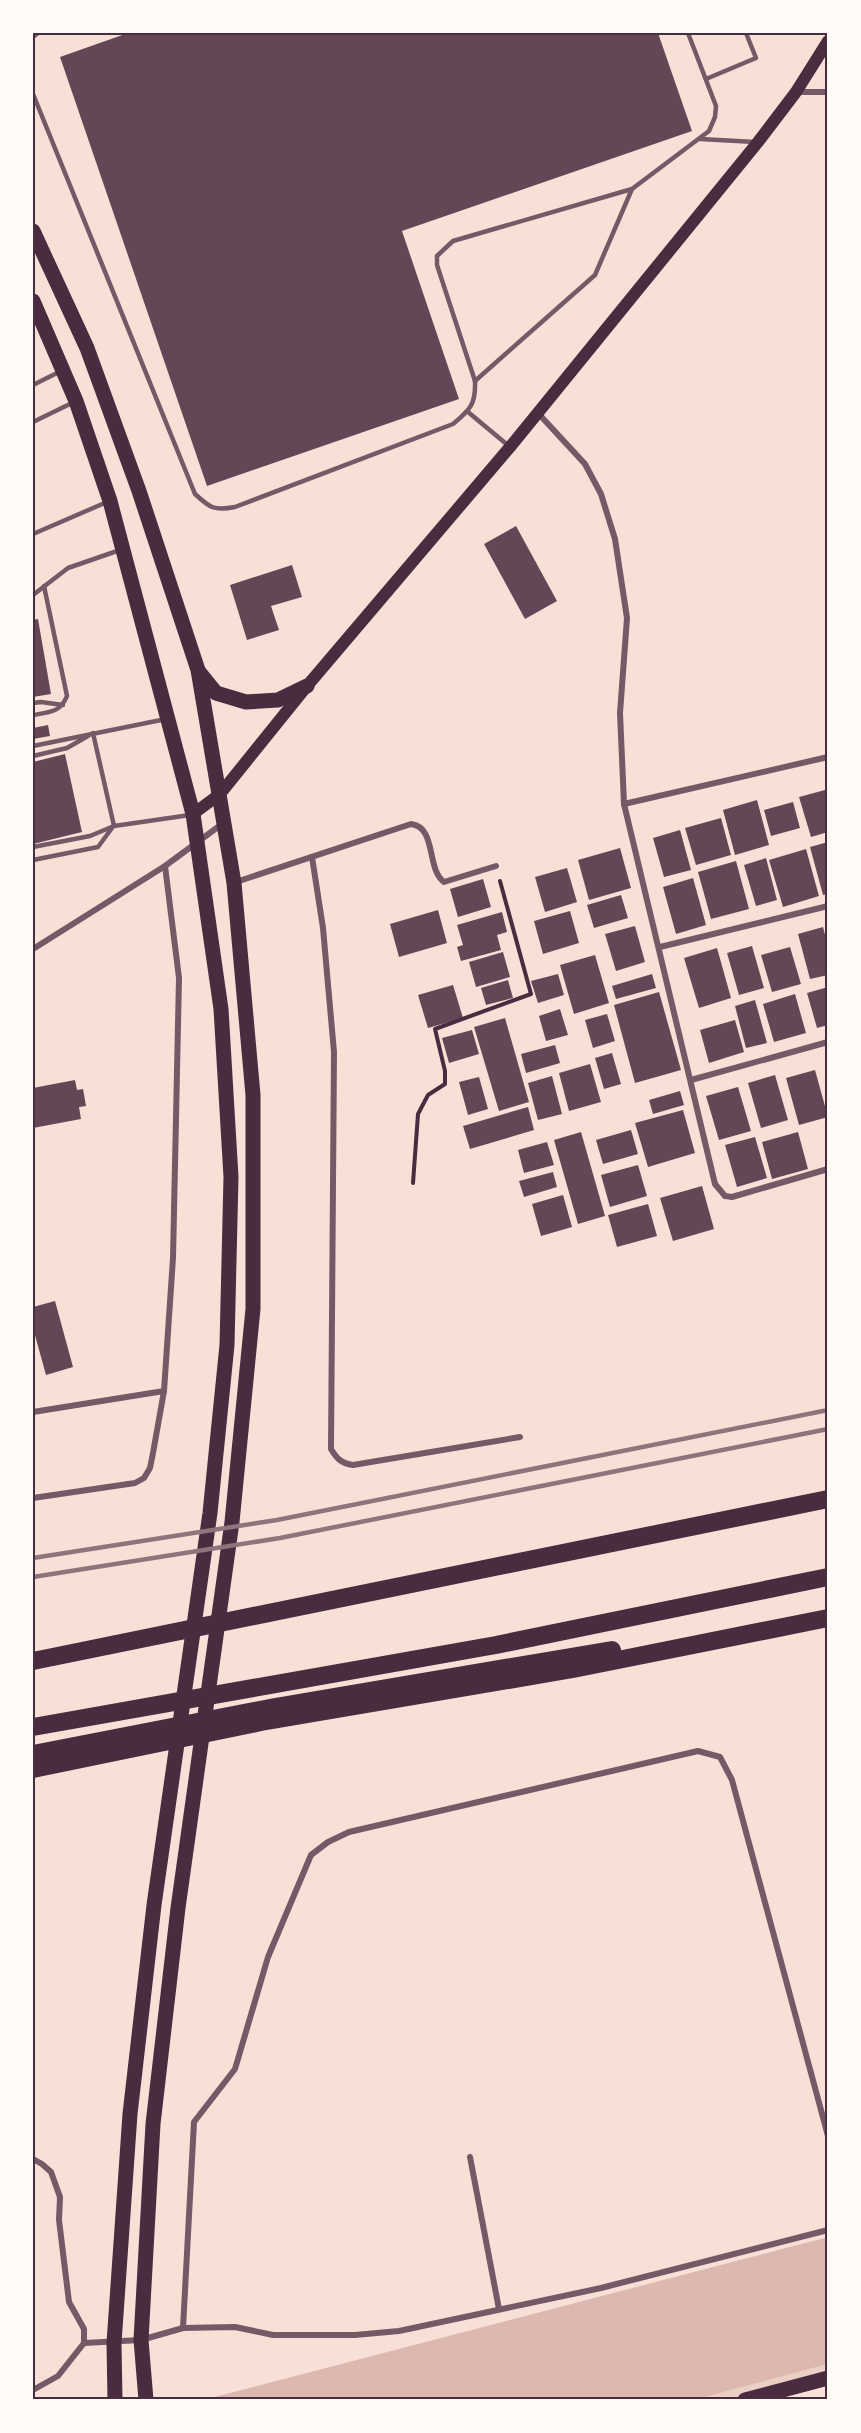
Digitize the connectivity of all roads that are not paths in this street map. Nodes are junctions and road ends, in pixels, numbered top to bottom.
1 (38, 33) edge
2 (688, 33) edge
3 (746, 33) edge
4 (33, 37) edge
5 (828, 41) edge
6 (706, 79) junction
7 (796, 92) junction
8 (828, 92) edge
9 (33, 94) edge
10 (700, 139) junction
11 (758, 142) junction
12 (632, 189) junction
13 (33, 231) edge
14 (33, 301) edge
15 (63, 370) junction
16 (475, 381) junction
17 (33, 385) edge
18 (76, 401) junction
19 (468, 412) junction
20 (537, 412) junction
21 (33, 422) edge
22 (510, 447) junction
23 (110, 501) junction
24 (33, 533) edge
25 (123, 549) junction
26 (44, 586) junction
27 (33, 590) edge
28 (33, 595) edge
29 (198, 670) junction
30 (307, 686) junction
31 (33, 703) edge
32 (63, 705) junction
33 (33, 715) edge
34 (168, 718) junction
35 (93, 733) junction
36 (33, 746) edge
37 (33, 756) edge
38 (828, 757) edge
39 (220, 794) junction
40 (624, 804) junction
41 (193, 814) junction
42 (225, 821) junction
43 (114, 826) junction
44 (198, 843) junction
45 (33, 847) edge
46 (312, 857) junction
47 (33, 860) edge
48 (165, 866) junction
49 (496, 866) road end
50 (234, 882) junction
51 (828, 906) edge
52 (660, 947) junction
53 (33, 949) edge
54 (828, 1042) edge
55 (691, 1080) junction
56 (828, 1169) edge
57 (164, 1391) junction
58 (33, 1412) edge
59 (520, 1437) dead end
60 (33, 1498) edge
61 (828, 1499) edge
62 (828, 1577) edge
63 (828, 1605) edge
64 (828, 1618) edge
65 (33, 1661) edge
66 (33, 1727) edge
67 (33, 1754) edge
68 (33, 1769) edge
69 (828, 2136) edge
70 (470, 2157) dead end
71 (33, 2159) edge
72 (828, 2230) edge
73 (499, 2309) junction
74 (183, 2328) junction
75 (141, 2340) junction
76 (84, 2343) junction
77 (114, 2343) junction
78 (828, 2378) edge
79 (33, 2390) edge
80 (115, 2400) edge
81 (146, 2400) edge
82 (745, 2400) edge

1 - 4 lane
2 - 6 lane
3 - 6 lane
5 - 7 main road
6 - 10 lane
7 - 8 street
7 - 11 main road
9 - 19 lane
10 - 11 lane
10 - 12 lane
11 - 20 main road
12 - 16 lane
12 - 16 lane
13 - 29 main road
14 - 15 main road
15 - 17 lane
15 - 18 main road
16 - 19 lane
18 - 21 lane
18 - 23 main road
19 - 22 lane
20 - 22 main road
20 - 40 street
22 - 30 main road
23 - 24 lane
23 - 25 main road
25 - 26 lane
25 - 34 main road
26 - 27 lane
26 - 28 lane
26 - 32 lane
29 - 30 main road
29 - 39 main road
30 - 39 main road
31 - 32 lane
32 - 33 lane
34 - 35 lane
34 - 41 main road
35 - 36 lane
35 - 37 lane
35 - 43 lane
38 - 40 street
39 - 41 main road
39 - 42 main road
40 - 52 street
41 - 43 lane
41 - 44 main road
42 - 44 street
42 - 50 main road
43 - 45 lane
43 - 47 lane
44 - 48 street
44 - 77 main road
46 - 49 street
46 - 50 street
46 - 59 street
48 - 53 street
48 - 57 street
50 - 75 main road
51 - 52 street
52 - 55 street
54 - 55 street
55 - 56 street
57 - 58 street
57 - 60 street
61 - 65 highway
62 - 66 highway
63 - 67 highway
64 - 68 highway
69 - 74 street
70 - 73 street
71 - 76 street
72 - 73 street
73 - 74 street
74 - 75 street
75 - 77 street
75 - 81 main road
76 - 77 street
76 - 79 street
77 - 80 main road
78 - 82 main road

